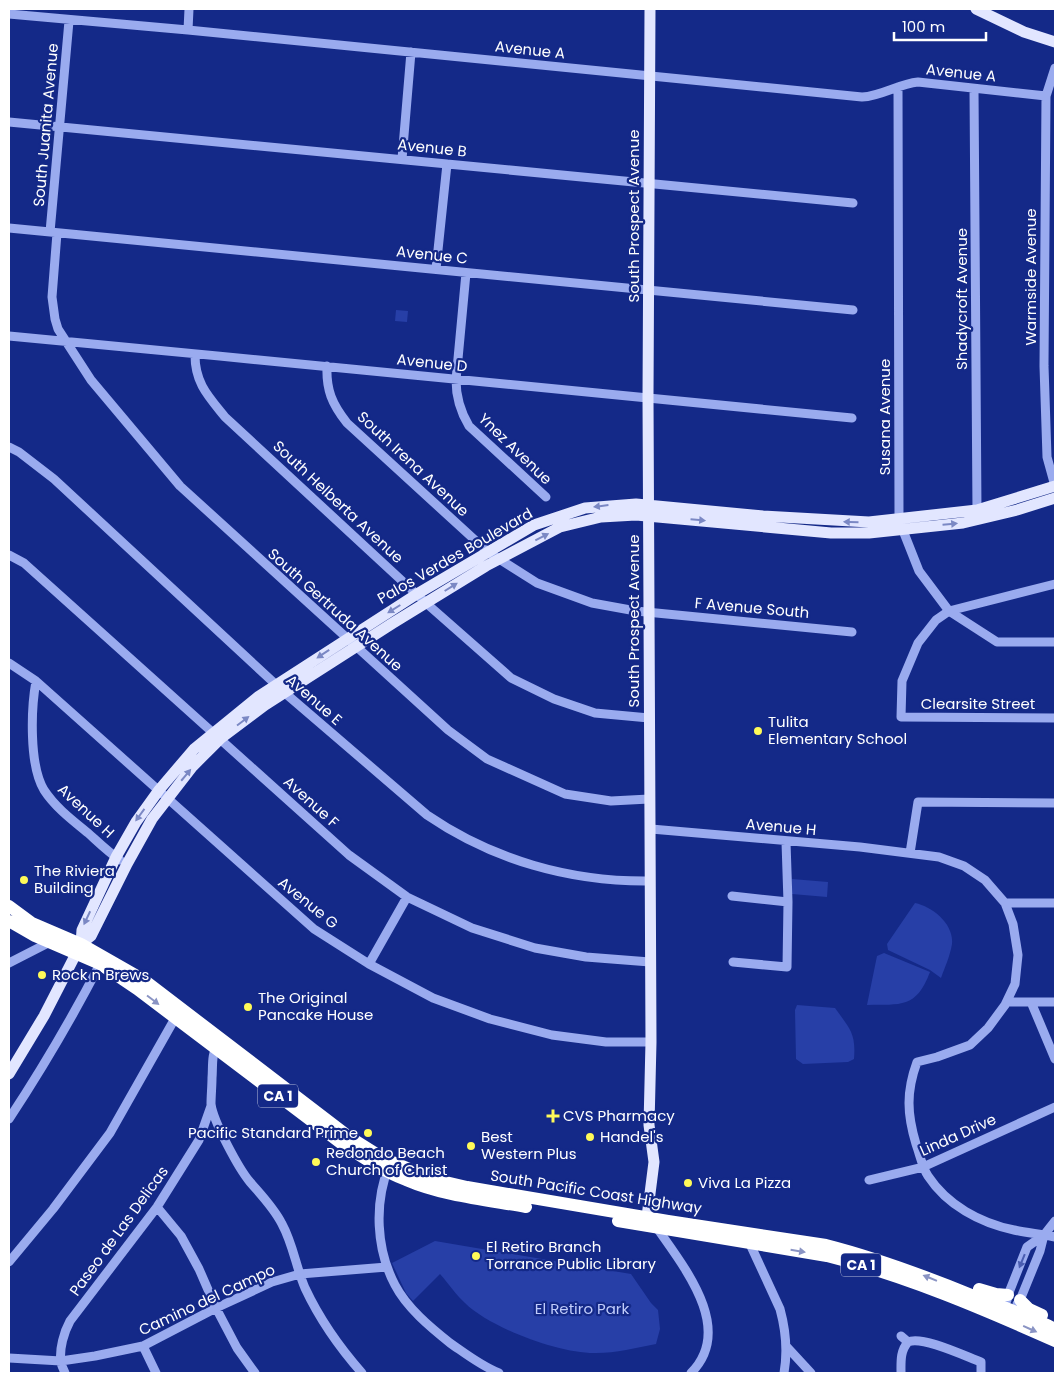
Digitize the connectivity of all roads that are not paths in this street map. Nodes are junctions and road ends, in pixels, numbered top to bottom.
1 (190, 9) edge
2 (650, 9) edge
3 (976, 9) edge
4 (9, 14) edge
5 (69, 21) junction
6 (188, 30) junction
7 (1055, 42) edge
8 (411, 52) junction
9 (1055, 68) edge
10 (650, 76) junction
11 (898, 88) junction
12 (974, 89) junction
13 (1046, 96) junction
14 (9, 122) edge
15 (59, 128) junction
16 (402, 159) junction
17 (446, 164) junction
18 (649, 184) junction
19 (853, 203) dead end
20 (9, 228) edge
21 (53, 232) junction
22 (436, 269) junction
23 (466, 272) junction
24 (650, 290) junction
25 (853, 310) dead end
26 (9, 336) edge
27 (65, 341) junction
28 (196, 355) junction
29 (327, 366) junction
30 (456, 380) junction
31 (648, 397) junction
32 (852, 418) dead end
33 (9, 448) edge
34 (1055, 486) edge
35 (546, 497) dead end
36 (1017, 498) junction
37 (1055, 498) edge
38 (1021, 509) junction
39 (649, 510) junction
40 (977, 510) junction
41 (901, 523) junction
42 (488, 552) junction
43 (9, 554) edge
44 (499, 559) junction
45 (1055, 584) edge
46 (417, 594) junction
47 (426, 603) junction
48 (949, 611) junction
49 (650, 612) junction
50 (852, 632) dead end
51 (346, 638) junction
52 (1055, 642) edge
53 (356, 647) junction
54 (9, 663) edge
55 (36, 681) junction
56 (281, 689) junction
57 (649, 718) junction
58 (1055, 718) edge
59 (217, 735) junction
60 (163, 794) junction
61 (649, 799) junction
62 (1055, 803) edge
63 (651, 829) junction
64 (786, 842) junction
65 (910, 853) junction
66 (116, 857) junction
67 (127, 864) junction
68 (650, 881) junction
69 (732, 896) dead end
70 (407, 897) junction
71 (788, 902) junction
72 (1005, 903) junction
73 (1055, 903) edge
74 (9, 906) edge
75 (9, 913) edge
76 (25, 919) junction
77 (9, 921) edge
78 (50, 942) junction
79 (79, 948) junction
80 (650, 962) junction
81 (733, 962) dead end
82 (9, 963) edge
83 (100, 964) junction
84 (369, 964) junction
85 (1008, 1002) junction
86 (1031, 1002) junction
87 (1055, 1002) edge
88 (178, 1013) junction
89 (651, 1042) junction
90 (218, 1045) junction
91 (1055, 1059) edge
92 (9, 1074) edge
93 (211, 1106) junction
94 (1055, 1107) edge
95 (9, 1119) edge
96 (389, 1166) junction
97 (924, 1167) junction
98 (869, 1180) dead end
99 (476, 1198) junction
100 (535, 1200) junction
101 (157, 1207) junction
102 (647, 1216) junction
103 (1055, 1222) edge
104 (657, 1228) junction
105 (1044, 1235) junction
106 (1055, 1237) edge
107 (750, 1239) junction
108 (9, 1262) edge
109 (387, 1267) junction
110 (300, 1274) junction
111 (1010, 1306) junction
112 (216, 1308) junction
113 (1053, 1328) edge
114 (1055, 1341) edge
115 (143, 1346) junction
116 (787, 1347) junction
117 (9, 1358) edge
118 (60, 1361) junction
119 (65, 1373) edge
120 (156, 1373) edge
121 (255, 1373) edge
122 (362, 1373) edge
123 (499, 1373) edge
124 (691, 1373) edge
125 (784, 1373) edge
126 (811, 1373) edge
127 (901, 1373) edge
128 (981, 1373) edge

1 - 6 street
2 - 10 main road, South Prospect Avenue
3 - 7 main road
4 - 5 street, Avenue A
5 - 6 street, Avenue A
5 - 15 street, South Juanita Avenue
6 - 8 street, Avenue A
8 - 10 street, Avenue A
8 - 16 street
9 - 13 street, Warmside Avenue
10 - 11 street, Avenue A
10 - 18 main road, South Prospect Avenue
11 - 12 street, Avenue A
11 - 41 street, Susana Avenue
12 - 13 street, Avenue A
12 - 40 street, Shadycroft Avenue
13 - 34 street, Warmside Avenue
14 - 15 street, Avenue B
15 - 16 street, Avenue B
15 - 21 street, South Juanita Avenue
16 - 17 street, Avenue B
17 - 18 street, Avenue B
17 - 22 street
18 - 19 street, Avenue B
18 - 24 main road, South Prospect Avenue
20 - 21 street, Avenue C
21 - 22 street, Avenue C
21 - 27 street, South Juanita Avenue
22 - 23 street, Avenue C
23 - 24 street, Avenue C
23 - 30 street, Ynez Avenue
24 - 25 street, Avenue C
24 - 31 main road, South Prospect Avenue
26 - 27 street, Avenue D
27 - 28 street, Avenue D
27 - 51 street, South Gertruda Avenue
28 - 29 street, Avenue D
28 - 46 street, South Helberta Avenue
29 - 30 street, Avenue D
29 - 42 street, South Irena Avenue
30 - 31 street, Avenue D
30 - 35 street, Ynez Avenue
31 - 32 street, Avenue D
31 - 39 main road, South Prospect Avenue
33 - 56 street, Avenue E
34 - 36 main road, Palos Verdes Boulevard
36 - 38 main road
36 - 40 main road, Palos Verdes Boulevard
37 - 38 main road, Palos Verdes Boulevard
41 -> 38 main road, Palos Verdes Boulevard
39 - 41 main road, Palos Verdes Boulevard
39 -> 42 main road, Palos Verdes Boulevard
44 -> 39 main road, Palos Verdes Boulevard
39 - 49 main road, South Prospect Avenue
40 - 41 main road, Palos Verdes Boulevard
41 - 48 street, Susana Avenue
42 - 44 street, South Irena Avenue
42 - 46 main road, Palos Verdes Boulevard
43 - 59 street, Avenue F
47 -> 44 main road, Palos Verdes Boulevard
44 - 49 street, South Irena Avenue
45 - 48 street
46 - 47 street, South Helberta Avenue
46 -> 51 main road, Palos Verdes Boulevard
47 - 53 main road, Palos Verdes Boulevard
47 - 57 street, South Helberta Avenue
48 - 52 street
48 - 58 street, Clearsite Street
49 - 50 street, F Avenue South
49 - 57 main road, South Prospect Avenue
51 - 53 street, South Gertruda Avenue
51 -> 56 main road, Palos Verdes Boulevard
53 - 56 main road, Palos Verdes Boulevard
53 - 61 street, South Gertruda Avenue
54 - 55 street, Avenue G
55 - 60 street, Avenue G
55 - 66 street, Avenue H
56 - 59 main road, Palos Verdes Boulevard
56 - 68 street, Avenue E
57 - 61 main road, South Prospect Avenue
59 - 60 main road, Palos Verdes Boulevard
59 - 70 street, Avenue F
60 -> 66 main road, Palos Verdes Boulevard
60 - 67 main road, Palos Verdes Boulevard
60 - 84 street, Avenue G
61 - 63 main road, South Prospect Avenue
62 - 65 street
63 - 64 street, Avenue H
63 - 68 main road, South Prospect Avenue
64 - 65 street, Avenue H
64 - 71 street
65 - 72 street, Avenue H
66 - 67 street, Avenue H
66 -> 79 main road, Palos Verdes Boulevard
67 - 79 main road, Palos Verdes Boulevard
68 - 80 main road, South Prospect Avenue
69 - 71 street
70 - 80 street, Avenue F
70 - 84 street
71 - 81 street
72 - 73 street
72 - 85 street
74 - 76 highway, South Pacific Coast Highway / CA 1
75 - 76 highway
76 - 79 highway, South Pacific Coast Highway / CA 1
77 - 78 highway, South Pacific Coast Highway / CA 1
78 - 79 highway, South Pacific Coast Highway / CA 1
78 - 82 street
79 - 83 highway, South Pacific Coast Highway / CA 1
79 - 88 highway, South Pacific Coast Highway / CA 1
79 - 92 main road, Palos Verdes Boulevard
80 - 89 main road, South Prospect Avenue
83 -> 88 highway, South Pacific Coast Highway / CA 1
83 - 95 street
84 - 89 street, Avenue G
85 - 86 street
85 - 97 street
86 - 87 street
86 - 91 street
88 - 90 highway, South Pacific Coast Highway / CA 1
88 - 108 street
89 - 102 main road, South Prospect Avenue
90 - 93 street
90 - 96 highway, South Pacific Coast Highway / CA 1
93 - 101 street, Paseo de Las Delicas
93 - 110 street
94 - 97 street, Linda Drive
96 - 99 highway, South Pacific Coast Highway / CA 1
96 - 100 highway, South Pacific Coast Highway / CA 1
96 - 109 street
97 - 98 street, Linda Drive
97 - 105 street
99 - 100 highway
99 - 104 highway, South Pacific Coast Highway / CA 1
100 - 102 highway, South Pacific Coast Highway / CA 1
101 - 112 street
101 - 118 street, Paseo de Las Delicas
102 - 104 main road
102 - 107 highway, South Pacific Coast Highway / CA 1
103 - 105 street
104 - 107 highway, South Pacific Coast Highway / CA 1
104 - 124 street
105 - 106 street
105 - 111 street
105 -> 111 street
107 -> 111 highway, South Pacific Coast Highway / CA 1
111 -> 107 highway, South Pacific Coast Highway / CA 1
107 - 116 street
109 - 110 street, Camino del Campo
109 - 123 street
110 - 112 street, Camino del Campo
110 - 122 street
111 - 113 highway
111 -> 114 highway, CA 1
112 - 115 street, Camino del Campo
112 - 121 street
115 - 118 street, Camino del Campo
115 - 120 street
116 - 125 street
116 - 126 street
117 - 118 street, Camino del Campo
118 - 119 street
127 - 128 street

